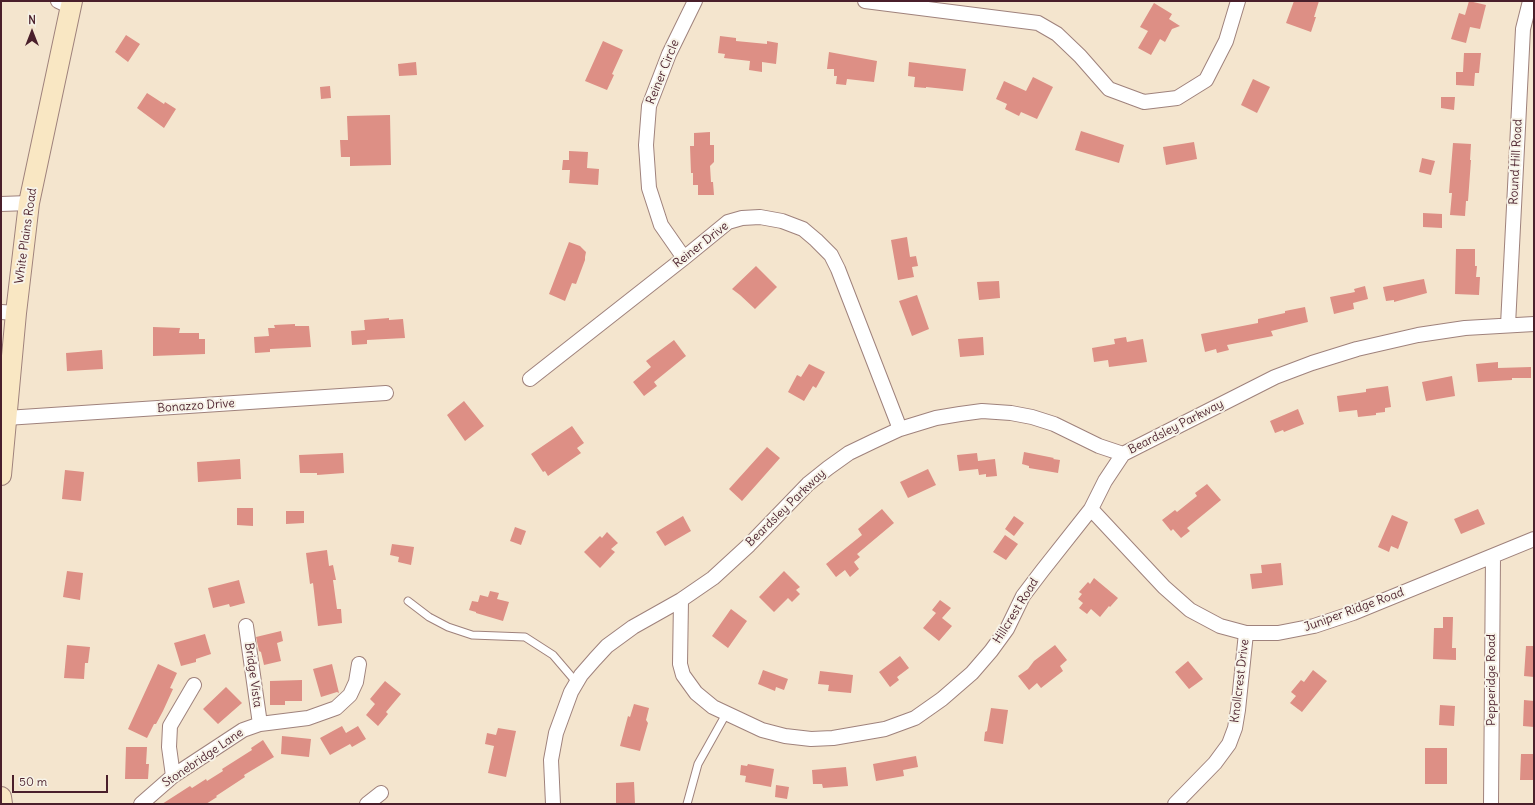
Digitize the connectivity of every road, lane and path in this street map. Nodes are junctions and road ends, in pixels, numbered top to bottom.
1 (695, 1) edge
2 (865, 1) edge
3 (1238, 1) edge
4 (1530, 1) edge
5 (67, 3) edge
6 (29, 203) junction
7 (1, 204) edge
8 (684, 258) junction
9 (9, 312) edge
10 (1534, 324) edge
11 (1508, 325) junction
12 (530, 379) dead end
13 (386, 393) dead end
14 (6, 418) junction
15 (900, 429) junction
16 (1123, 454) junction
17 (1, 475) edge
18 (1091, 509) junction
19 (1534, 539) edge
20 (1493, 556) junction
21 (408, 600) dead end
22 (681, 600) junction
23 (246, 626) dead end
24 (1246, 633) junction
25 (359, 664) dead end
26 (577, 683) junction
27 (194, 685) dead end
28 (726, 714) junction
29 (260, 724) junction
30 (173, 776) junction
31 (381, 793) dead end
32 (1, 797) edge
33 (2, 804) edge
34 (141, 804) edge
35 (367, 804) edge
36 (553, 804) edge
37 (687, 804) edge
38 (1175, 804) edge
39 (1491, 804) edge

1 - 8 street, Reiner Circle
2 - 3 street
4 - 11 street, Round Hill Road
5 - 6 main road, White Plains Road
6 - 7 street
6 - 9 main road, White Plains Road
8 - 12 street, Reiner Drive
8 - 15 street, Reiner Drive
9 - 14 main road, White Plains Road
10 - 11 street, Beardsley Parkway
11 - 16 street, Beardsley Parkway
13 - 14 street, Bonazzo Drive
14 - 17 main road, White Plains Road
15 - 16 street, Beardsley Parkway
15 - 22 street, Beardsley Parkway
16 - 18 street, Hillcrest Road
18 - 24 street, Juniper Ridge Road
18 - 28 street, Hillcrest Road
19 - 20 street, Juniper Ridge Road
20 - 24 street, Juniper Ridge Road
20 - 39 street, Pepperidge Road
21 - 26 lane
22 - 26 street, Beardsley Parkway
22 - 28 street, Hillcrest Road
23 - 29 street, Bridge Vista
24 - 38 street, Knollcrest Drive
25 - 29 street, Stonebridge Lane
26 - 36 street, Beardsley Parkway
27 - 30 street
28 - 37 lane
29 - 30 street, Stonebridge Lane
30 - 34 street, Stonebridge Lane
31 - 35 street
32 - 33 main road

